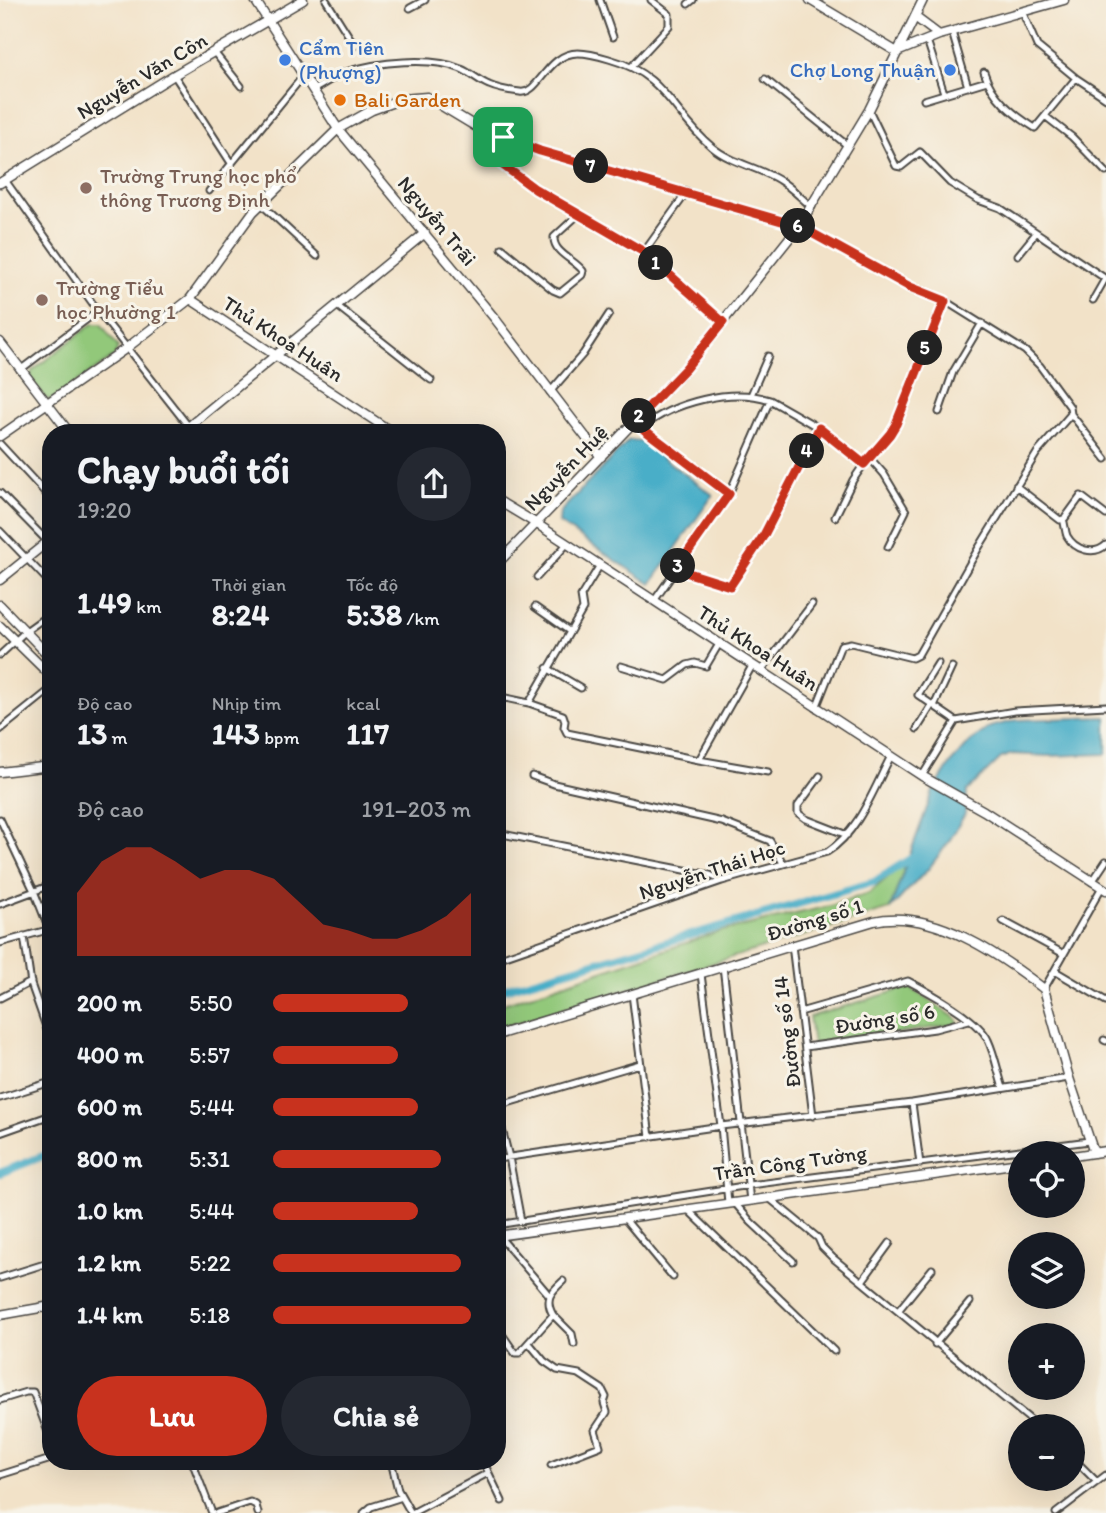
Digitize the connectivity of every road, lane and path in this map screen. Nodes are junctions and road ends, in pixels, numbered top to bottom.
1 (256, 0) edge
2 (303, 0) edge
3 (326, 0) edge
4 (425, 0) edge
5 (600, 0) edge
6 (651, 0) edge
7 (810, 0) edge
8 (923, 0) edge
9 (1064, 0) edge
10 (410, 8) dead end
11 (1023, 11) junction
12 (915, 17) junction
13 (269, 21) junction
14 (952, 32) junction
15 (939, 35) junction
16 (614, 37) dead end
17 (927, 40) junction
18 (355, 46) dead end
19 (214, 52) junction
20 (897, 52) junction
21 (632, 66) junction
22 (984, 72) dead end
23 (174, 75) junction
24 (304, 75) junction
25 (1076, 78) junction
26 (765, 79) dead end
27 (986, 81) junction
28 (241, 86) dead end
29 (968, 87) junction
30 (313, 90) junction
31 (944, 93) junction
32 (1106, 98) edge
33 (924, 100) dead end
34 (869, 110) junction
35 (1045, 116) junction
36 (338, 129) junction
37 (503, 137) junction
38 (848, 146) junction
39 (231, 163) junction
40 (1106, 172) edge
41 (3, 181) edge
42 (209, 191) dead end
43 (687, 192) junction
44 (261, 204) junction
45 (812, 207) junction
46 (578, 215) junction
47 (799, 226) junction
48 (425, 233) junction
49 (1036, 233) junction
50 (502, 248) dead end
51 (644, 252) junction
52 (1018, 255) dead end
53 (317, 256) dead end
54 (1106, 279) edge
55 (190, 299) junction
56 (1093, 300) dead end
57 (945, 301) junction
58 (337, 305) junction
59 (98, 311) junction
60 (609, 314) dead end
61 (723, 322) junction
62 (982, 323) junction
63 (0, 342) edge
64 (128, 347) junction
65 (277, 355) junction
66 (768, 356) dead end
67 (20, 370) junction
68 (432, 380) dead end
69 (550, 392) junction
70 (751, 395) junction
71 (770, 400) junction
72 (47, 405) junction
73 (939, 412) dead end
74 (1071, 414) junction
75 (634, 422) junction
76 (62, 424) edge
77 (184, 424) edge
78 (195, 424) edge
79 (380, 424) edge
80 (642, 428) junction
81 (819, 428) junction
82 (0, 436) edge
83 (0, 444) edge
84 (601, 457) junction
85 (869, 457) junction
86 (1106, 459) edge
87 (864, 464) junction
88 (1017, 486) junction
89 (42, 489) edge
90 (0, 493) edge
91 (729, 494) junction
92 (506, 505) edge
93 (1106, 515) edge
94 (835, 517) dead end
95 (1063, 519) junction
96 (537, 524) junction
97 (0, 531) edge
98 (42, 534) edge
99 (567, 544) junction
100 (1106, 545) edge
101 (888, 547) dead end
102 (42, 548) edge
103 (506, 555) edge
104 (27, 558) junction
105 (600, 565) junction
106 (676, 569) junction
107 (42, 574) edge
108 (537, 578) dead end
109 (0, 580) edge
110 (654, 601) junction
111 (812, 604) dead end
112 (0, 605) edge
113 (535, 607) dead end
114 (42, 619) edge
115 (0, 626) edge
116 (26, 631) junction
117 (569, 631) junction
118 (15, 641) junction
119 (719, 644) junction
120 (42, 648) edge
121 (0, 655) edge
122 (938, 663) dead end
123 (621, 666) dead end
124 (752, 666) junction
125 (42, 667) edge
126 (952, 667) dead end
127 (547, 668) junction
128 (761, 671) junction
129 (580, 688) dead end
130 (42, 696) edge
131 (506, 698) edge
132 (529, 703) junction
133 (933, 706) junction
134 (1106, 706) edge
135 (816, 708) junction
136 (956, 721) junction
137 (917, 729) dead end
138 (0, 730) edge
139 (891, 756) junction
140 (699, 760) junction
141 (42, 767) edge
142 (0, 772) edge
143 (768, 772) dead end
144 (532, 776) dead end
145 (820, 776) dead end
146 (925, 778) junction
147 (0, 819) edge
148 (506, 835) edge
149 (847, 835) junction
150 (8, 836) junction
151 (0, 842) edge
152 (1106, 861) edge
153 (783, 863) junction
154 (722, 881) junction
155 (1092, 881) junction
156 (42, 888) edge
157 (1104, 889) edge
158 (34, 891) junction
159 (0, 904) edge
160 (42, 910) edge
161 (1003, 921) dead end
162 (42, 931) edge
163 (24, 936) junction
164 (0, 943) edge
165 (792, 945) junction
166 (1064, 954) junction
167 (506, 956) edge
168 (723, 967) junction
169 (1055, 971) junction
170 (701, 974) junction
171 (31, 982) junction
172 (1044, 989) junction
173 (632, 994) junction
174 (0, 998) edge
175 (1106, 1000) edge
176 (800, 1012) junction
177 (42, 1014) edge
178 (969, 1020) junction
179 (506, 1032) edge
180 (804, 1047) junction
181 (640, 1064) junction
182 (1069, 1078) junction
183 (42, 1085) edge
184 (1003, 1088) junction
185 (0, 1098) edge
186 (912, 1103) junction
187 (506, 1104) edge
188 (813, 1116) junction
189 (42, 1118) edge
190 (743, 1124) junction
191 (721, 1126) junction
192 (0, 1133) edge
193 (650, 1137) junction
194 (1089, 1141) junction
195 (506, 1144) edge
196 (1106, 1151) edge
197 (1094, 1153) junction
198 (1085, 1154) edge
199 (509, 1157) junction
200 (506, 1158) edge
201 (920, 1164) junction
202 (1008, 1166) edge
203 (750, 1185) junction
204 (727, 1189) junction
205 (769, 1198) junction
206 (750, 1201) junction
207 (731, 1203) junction
208 (687, 1209) junction
209 (624, 1218) junction
210 (521, 1221) junction
211 (506, 1224) edge
212 (506, 1235) edge
213 (890, 1243) dead end
214 (506, 1245) edge
215 (793, 1261) dead end
216 (42, 1265) edge
217 (932, 1269) dead end
218 (673, 1277) dead end
219 (0, 1278) edge
220 (863, 1280) junction
221 (563, 1281) dead end
222 (549, 1295) junction
223 (970, 1301) dead end
224 (42, 1308) edge
225 (898, 1311) junction
226 (0, 1315) edge
227 (553, 1315) junction
228 (506, 1340) edge
229 (529, 1343) junction
230 (574, 1344) dead end
231 (935, 1344) junction
232 (834, 1351) dead end
233 (0, 1400) edge
234 (1023, 1414) edge
235 (42, 1416) edge
236 (42, 1461) edge
237 (551, 1465) dead end
238 (196, 1470) edge
239 (394, 1470) edge
240 (487, 1470) edge
241 (1085, 1470) edge
242 (488, 1473) junction
243 (0, 1475) edge
244 (1106, 1475) edge
245 (1097, 1482) junction
246 (402, 1497) junction
247 (502, 1501) dead end
248 (215, 1513) edge
249 (258, 1513) edge
250 (364, 1513) edge
251 (412, 1513) edge
252 (1056, 1513) edge

1 - 13 street, Nguyễn Trãi
2 - 13 street, Nguyễn Văn Côn
3 - 18 street
4 - 10 street
5 - 16 street
6 - 21 street
7 - 20 street
8 - 12 street, Nguyễn Huệ
9 - 11 street
11 - 14 street
11 - 25 street
12 - 15 street
12 - 20 street, Nguyễn Huệ
13 - 19 street, Nguyễn Văn Côn
13 - 24 street, Nguyễn Trãi
14 - 15 street
14 - 29 street
15 - 17 street
17 - 20 street
17 - 31 street
19 - 23 street, Nguyễn Văn Côn
19 - 28 street
20 - 34 street, Nguyễn Huệ
21 - 30 street
21 - 45 street
22 - 27 street
23 - 39 street
23 - 41 street, Nguyễn Văn Côn
24 - 30 street, Nguyễn Trãi
24 - 39 street
25 - 32 street
25 - 35 street
26 - 38 street
27 - 29 street
27 - 35 street
29 - 31 street
30 - 36 street, Nguyễn Trãi
31 - 33 street
34 - 38 street, Nguyễn Huệ
34 - 49 street
35 - 40 street
36 - 37 street
36 - 44 street
36 - 48 street, Nguyễn Trãi
37 - 43 street
37 - 46 street
38 - 45 street, Nguyễn Huệ
39 - 42 street
41 - 59 street
43 - 47 street
43 - 51 street
44 - 53 street
44 - 55 street
45 - 47 street, Nguyễn Huệ
46 - 50 street
46 - 51 street
47 - 57 street
47 - 61 street, Nguyễn Huệ
48 - 58 street
48 - 69 street, Nguyễn Trãi
49 - 52 street
49 - 54 street
51 - 61 street
54 - 56 street
55 - 64 street
55 - 65 street, Thủ Khoa Huân
57 - 62 street
57 - 85 street
58 - 65 street
58 - 68 street
59 - 64 street
59 - 67 street
60 - 69 street
61 - 75 street, Nguyễn Huệ
62 - 73 street
62 - 74 street
63 - 67 street
64 - 72 street
64 - 77 street
65 - 78 street
65 - 79 street, Thủ Khoa Huân
66 - 70 street
67 - 72 street
69 - 84 street, Nguyễn Trãi
70 - 71 street
70 - 80 street
71 - 81 street
71 - 91 street
72 - 76 street
72 - 82 street
74 - 86 street
74 - 88 street
75 - 80 street
75 - 84 street, Nguyễn Huệ
80 - 91 street
81 - 87 street
81 - 106 street
83 - 89 street
84 - 96 street, Nguyễn Huệ
85 - 87 street
85 - 101 street
87 - 94 street
88 - 95 street
88 - 135 street
90 - 98 street
91 - 106 street
92 - 96 street, Thủ Khoa Huân
93 - 95 street
95 - 100 street
96 - 99 street, Thủ Khoa Huân
96 - 103 street, Nguyễn Huệ
97 - 104 street
99 - 105 street, Thủ Khoa Huân
99 - 108 street
102 - 104 street
104 - 107 street
104 - 109 street
105 - 110 street, Thủ Khoa Huân
105 - 117 street
106 - 110 street
110 - 119 street, Thủ Khoa Huân
111 - 128 street
112 - 116 street
113 - 117 street
114 - 116 street
115 - 118 street
116 - 118 street
116 - 120 street
117 - 127 street
118 - 121 street
118 - 125 street
119 - 123 street
119 - 124 street, Thủ Khoa Huân
122 - 133 street
124 - 128 street, Thủ Khoa Huân
124 - 140 street
126 - 133 street
127 - 129 street
127 - 132 street
128 - 135 street, Thủ Khoa Huân
130 - 138 street
131 - 132 street
132 - 140 street
133 - 136 street
133 - 137 street
134 - 136 street
135 - 139 street, Thủ Khoa Huân
136 - 146 street
139 - 146 street, Thủ Khoa Huân
139 - 149 street, Nguyễn Thái Học
140 - 143 street
141 - 142 street
144 - 153 street
145 - 149 street
146 - 155 street, Thủ Khoa Huân
147 - 150 street
148 - 154 street
149 - 153 street, Nguyễn Thái Học
150 - 151 street
150 - 158 street
152 - 155 street
153 - 154 street, Nguyễn Thái Học
154 - 167 street, Nguyễn Thái Học
155 - 157 street
156 - 158 street
157 - 166 street
158 - 159 street
158 - 160 street
161 - 166 street
162 - 163 street
163 - 164 street
163 - 171 street
165 - 168 street, Đường số 1
165 - 172 street, Đường số 1
165 - 176 street, Đường số 14
166 - 169 street
168 - 170 street, Đường số 1
168 - 190 street
169 - 172 street
169 - 175 street
170 - 173 street, Đường số 1
170 - 191 street
171 - 174 street
171 - 177 street
172 - 182 street
173 - 179 street, Đường số 1
173 - 181 street
176 - 178 street
176 - 180 street, Đường số 14
178 - 180 street, Đường số 6
178 - 184 street
180 - 188 street, Đường số 14
181 - 187 street
181 - 193 street
182 - 184 street
182 - 194 street
183 - 185 street
184 - 186 street
186 - 188 street
186 - 201 street
188 - 190 street
189 - 192 street
190 - 191 street
190 - 203 street
191 - 193 street
191 - 204 street
193 - 199 street
194 - 197 street
194 - 201 street, Trần Công Tường
195 - 199 street
196 - 197 street
197 - 198 street
199 - 200 street
199 - 210 street
201 - 203 street, Trần Công Tường
202 - 205 street, Trần Công Tường
203 - 204 street, Trần Công Tường
203 - 206 street
204 - 207 street
204 - 210 street, Trần Công Tường
205 - 206 street, Trần Công Tường
205 - 220 street
206 - 207 street, Trần Công Tường
207 - 208 street, Trần Công Tường
207 - 215 street
208 - 209 street, Trần Công Tường
208 - 232 street
209 - 212 street, Trần Công Tường
209 - 218 street
210 - 211 street, Trần Công Tường
213 - 220 street
214 - 222 street
216 - 219 street
217 - 225 street
220 - 225 street
221 - 222 street
222 - 227 street
223 - 231 street
224 - 226 street
225 - 231 street
227 - 229 street
227 - 230 street
228 - 229 street
229 - 237 street
231 - 234 street
233 - 235 street
236 - 243 street
238 - 248 street
239 - 246 street
240 - 242 street
241 - 245 street
242 - 247 street
242 - 251 street
244 - 245 street
245 - 252 street
246 - 250 street
246 - 251 street
248 - 249 street

